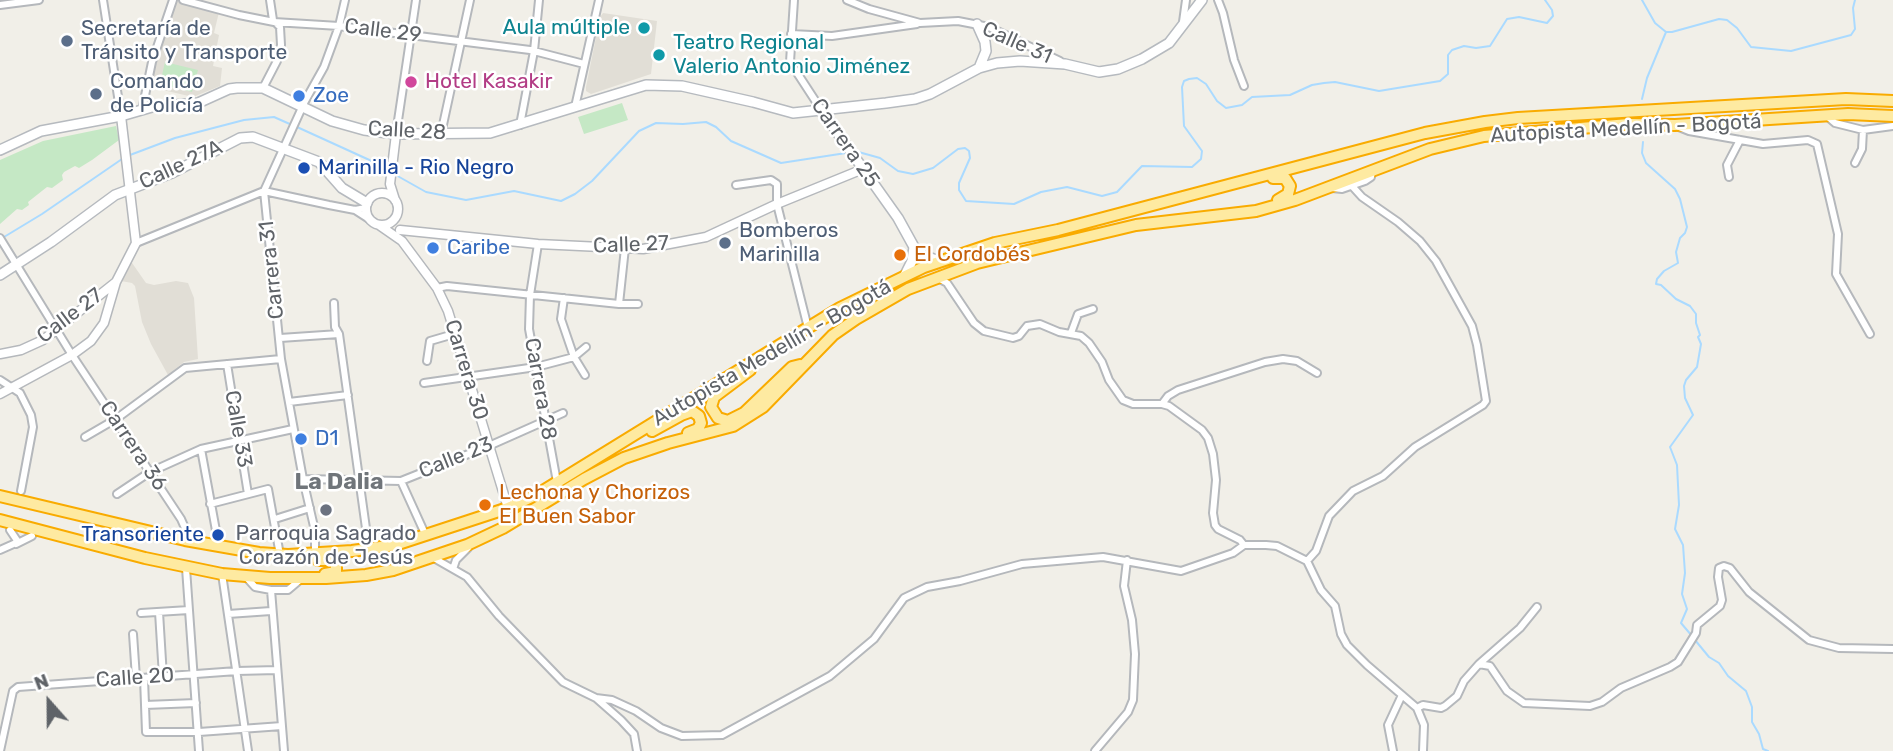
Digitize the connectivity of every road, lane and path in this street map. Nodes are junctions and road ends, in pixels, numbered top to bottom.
1 (39, 0) edge
2 (103, 0) edge
3 (173, 0) edge
4 (183, 0) edge
5 (270, 0) edge
6 (345, 0) edge
7 (416, 0) edge
8 (470, 0) edge
9 (539, 0) edge
10 (599, 0) edge
11 (794, 0) edge
12 (847, 0) edge
13 (1186, 0) edge
14 (1202, 0) edge
15 (1218, 0) edge
16 (195, 1) edge
17 (1, 3) edge
18 (274, 22) junction
19 (920, 23) junction
20 (977, 24) junction
21 (340, 26) junction
22 (1182, 28) junction
23 (791, 34) junction
24 (411, 35) junction
25 (461, 42) junction
26 (534, 51) junction
27 (584, 64) junction
28 (1066, 64) junction
29 (979, 68) junction
30 (1244, 86) dead end
31 (262, 88) junction
32 (1893, 101) edge
33 (574, 109) junction
34 (142, 110) junction
35 (300, 111) junction
36 (822, 111) junction
37 (121, 116) junction
38 (1893, 116) edge
39 (1828, 117) junction
40 (520, 125) junction
41 (1675, 125) junction
42 (1893, 126) edge
43 (1863, 130) junction
44 (397, 134) junction
45 (442, 134) junction
46 (1740, 140) junction
47 (283, 149) junction
48 (0, 150) edge
49 (1854, 163) dead end
50 (863, 169) junction
51 (1372, 171) junction
52 (1729, 177) dead end
53 (390, 182) junction
54 (1225, 185) junction
55 (736, 186) dead end
56 (1352, 186) junction
57 (1330, 187) junction
58 (131, 188) junction
59 (264, 191) junction
60 (380, 193) junction
61 (395, 200) junction
62 (777, 204) junction
63 (366, 205) junction
64 (355, 209) junction
65 (397, 212) junction
66 (1212, 218) junction
67 (369, 219) junction
68 (382, 226) junction
69 (400, 230) junction
70 (0, 238) edge
71 (402, 241) junction
72 (136, 243) junction
73 (538, 244) junction
74 (914, 247) junction
75 (625, 248) junction
76 (939, 261) junction
77 (17, 265) junction
78 (0, 275) edge
79 (905, 275) junction
80 (935, 277) junction
81 (116, 282) junction
82 (437, 288) junction
83 (530, 295) junction
84 (564, 298) junction
85 (334, 303) dead end
86 (619, 304) junction
87 (638, 304) dead end
88 (1093, 309) dead end
89 (808, 328) junction
90 (56, 330) junction
91 (339, 334) junction
92 (454, 334) junction
93 (1071, 334) junction
94 (1870, 334) dead end
95 (280, 338) junction
96 (586, 347) dead end
97 (0, 354) edge
98 (72, 355) junction
99 (764, 355) junction
100 (574, 357) junction
101 (281, 359) junction
102 (427, 361) dead end
103 (227, 364) junction
104 (803, 364) junction
105 (536, 367) junction
106 (1317, 373) dead end
107 (585, 375) dead end
108 (466, 377) junction
109 (0, 380) edge
110 (424, 383) dead end
111 (13, 387) junction
112 (0, 394) edge
113 (348, 395) junction
114 (289, 402) junction
115 (1162, 404) junction
116 (562, 413) dead end
117 (116, 419) junction
118 (546, 420) junction
119 (293, 429) junction
120 (85, 437) dead end
121 (241, 439) junction
122 (491, 445) junction
123 (614, 446) junction
124 (201, 449) junction
125 (631, 456) junction
126 (150, 472) junction
127 (303, 479) junction
128 (360, 480) junction
129 (401, 481) junction
130 (557, 482) junction
131 (21, 491) dead end
132 (117, 494) dead end
133 (248, 494) junction
134 (0, 498) edge
135 (210, 504) junction
136 (310, 508) junction
137 (509, 508) junction
138 (0, 518) edge
139 (275, 519) junction
140 (503, 528) junction
141 (10, 530) dead end
142 (32, 536) dead end
143 (427, 537) junction
144 (185, 540) junction
145 (16, 544) junction
146 (1244, 545) junction
147 (219, 548) junction
148 (0, 550) edge
149 (369, 550) junction
150 (315, 553) junction
151 (275, 555) junction
152 (432, 557) junction
153 (1127, 560) junction
154 (1307, 561) junction
155 (186, 568) junction
156 (453, 569) junction
157 (222, 574) junction
158 (246, 577) junction
159 (260, 577) junction
160 (301, 578) junction
161 (271, 590) junction
162 (1537, 607) dead end
163 (189, 610) junction
164 (271, 611) junction
165 (159, 612) junction
166 (141, 613) dead end
167 (228, 614) junction
168 (133, 634) dead end
169 (1893, 649) edge
170 (1479, 664) junction
171 (278, 670) junction
172 (237, 671) junction
173 (194, 674) junction
174 (163, 677) junction
175 (140, 678) junction
176 (1402, 695) junction
177 (596, 698) junction
178 (195, 703) junction
179 (145, 705) junction
180 (1417, 708) junction
181 (282, 726) junction
182 (245, 728) junction
183 (199, 732) junction
184 (0, 751) edge
185 (199, 751) edge
186 (248, 751) edge
187 (284, 751) edge
188 (637, 751) edge
189 (1095, 751) edge
190 (1393, 751) edge
191 (1423, 751) edge

1 - 17 street
2 - 37 street
3 - 34 street
4 - 16 street, Calle 29
5 - 18 street
6 - 21 street, Carrera 31
7 - 24 street
8 - 25 street
9 - 26 street
10 - 27 street
11 - 23 street, Carrera 25
12 - 19 street, Calle 31
13 - 22 street
14 - 22 main road
15 - 30 street
16 - 18 street, Calle 29
18 - 21 street, Calle 29
18 - 31 street
19 - 20 street, Calle 31
19 - 23 street
20 - 28 street, Calle 31
20 - 29 main road
21 - 24 street, Calle 29
21 - 35 street, Carrera 31
22 - 28 main road
23 - 36 street, Carrera 25
24 - 25 street, Calle 29
24 - 44 street
25 - 26 street, Calle 29
25 - 45 street
26 - 27 street, Calle 29
26 - 40 street
27 - 33 street
28 - 29 main road
29 - 36 main road
31 - 34 main road, Calle 28
31 - 35 main road, Calle 28
32 - 54 highway, Autopista Medellín - Bogotá
33 - 36 main road, Calle 28
33 - 40 main road, Calle 28
34 - 37 main road, Calle 28
35 - 44 main road, Calle 28
35 - 47 street, Carrera 31
36 - 50 main road, Carrera 25
37 - 48 main road, Calle 28
37 - 58 street
38 - 39 highway, Autopista Medellín - Bogotá
39 - 41 highway, Autopista Medellín - Bogotá
39 - 43 street
40 - 45 main road, Calle 28
41 - 46 street
41 - 51 highway, Autopista Medellín - Bogotá
42 - 43 street
43 - 49 street
44 - 45 main road, Calle 28
44 - 53 street
46 - 52 street
46 - 94 street
47 - 58 main road, Calle 27A
47 - 59 street, Carrera 31
47 - 63 main road, Calle 27A
50 - 62 street, Calle 27
50 - 74 main road, Carrera 25
51 - 56 street
51 - 57 highway, Autopista Medellín - Bogotá
53 - 60 street
53 - 61 street
54 - 66 highway
54 - 76 highway, Autopista Medellín - Bogotá
55 - 62 street
56 - 57 street
56 - 154 street
57 - 66 highway, Autopista Medellín - Bogotá
58 - 72 street
58 - 77 main road, Calle 27A
59 - 64 street
59 - 72 street
59 - 95 street, Carrera 31
60 - 61 street
60 - 63 street
61 - 65 street
62 - 75 street, Calle 27
62 - 89 street
63 - 64 street
63 - 67 street
64 - 67 street
65 - 68 street
65 - 69 street, Carrera 30
66 - 80 highway, Autopista Medellín - Bogotá
67 - 68 street
68 - 69 street, Calle 27
68 - 71 street, Carrera 30
69 - 71 street, Carrera 30
69 - 73 street, Calle 27
70 - 77 street, Carrera 36
71 - 82 street, Carrera 30
72 - 81 street, Calle 27
73 - 75 street, Calle 27
73 - 83 street, Carrera 28
74 - 76 main road
74 - 79 main road
75 - 86 street
76 - 79 highway, Autopista Medellín - Bogotá
77 - 78 main road, Calle 27A
77 - 90 street, Carrera 36
79 - 89 highway, Autopista Medellín - Bogotá
80 - 93 street
80 - 104 highway, Autopista Medellín - Bogotá
81 - 90 street, Calle 27
81 - 98 street
82 - 83 street
82 - 92 street, Carrera 30
83 - 84 street
83 - 105 street, Carrera 28
84 - 86 street
84 - 100 street
85 - 91 street
86 - 87 street
88 - 93 street
89 - 99 highway, Autopista Medellín - Bogotá
90 - 97 street, Calle 27
90 - 98 street, Carrera 36
91 - 95 street
91 - 113 street
92 - 102 street
92 - 108 street, Carrera 30
93 - 115 street
95 - 101 street, Carrera 31
96 - 100 street
98 - 111 street
98 - 117 street, Carrera 36
99 - 104 highway
99 - 123 highway, Autopista Medellín - Bogotá
100 - 105 street
100 - 107 street
101 - 103 street
101 - 114 street, Carrera 31
103 - 117 street
103 - 121 street, Calle 33
104 - 125 highway, Autopista Medellín - Bogotá
105 - 108 street
105 - 118 street, Carrera 28
106 - 115 street
108 - 110 street
108 - 122 street, Carrera 30
109 - 111 street
111 - 112 street
111 - 131 street
113 - 114 street
113 - 128 street
114 - 119 street, Carrera 31
115 - 146 street
116 - 118 street, Calle 23
117 - 120 street
117 - 126 street, Carrera 36
118 - 122 street, Calle 23
118 - 130 street, Carrera 28
119 - 121 street
119 - 127 street, Carrera 31
121 - 124 street
121 - 133 street, Calle 33
122 - 129 street, Calle 23
122 - 137 street, Carrera 30
123 - 125 highway
123 - 130 highway, Autopista Medellín - Bogotá
124 - 126 street
124 - 135 street
125 - 140 highway, Autopista Medellín - Bogotá
126 - 132 street
126 - 144 street, Carrera 36
127 - 128 street, Calle 23
127 - 136 street, Carrera 31
128 - 129 street, Calle 23
128 - 149 street
129 - 143 street
130 - 137 highway, Autopista Medellín - Bogotá
133 - 135 street
133 - 139 street
134 - 144 highway, Autopista Medellín - Bogotá
135 - 147 street
136 - 139 street
136 - 150 street, Carrera 31
137 - 143 highway, Autopista Medellín - Bogotá
138 - 155 highway, Autopista Medellín - Bogotá
139 - 151 street
140 - 152 highway, Autopista Medellín - Bogotá
140 - 156 street
141 - 145 street
142 - 145 street
143 - 149 highway, Autopista Medellín - Bogotá
144 - 147 highway, Autopista Medellín - Bogotá
145 - 148 street
146 - 153 street
146 - 154 street
147 - 151 highway, Autopista Medellín - Bogotá
149 - 150 highway, Autopista Medellín - Bogotá
150 - 151 highway, Autopista Medellín - Bogotá
151 - 159 highway
152 - 156 street
152 - 160 highway, Autopista Medellín - Bogotá
153 - 177 street
153 - 189 street
154 - 176 street
155 - 157 highway, Autopista Medellín - Bogotá
155 - 163 street
156 - 177 street
157 - 158 highway, Autopista Medellín - Bogotá
157 - 167 street
158 - 159 highway, Autopista Medellín - Bogotá
158 - 161 street
159 - 160 highway, Autopista Medellín - Bogotá
160 - 161 street
161 - 164 street
162 - 170 street
163 - 165 street
163 - 173 street
164 - 167 street
164 - 171 street
165 - 166 street
165 - 174 street
167 - 172 street
168 - 175 street
169 - 170 street
170 - 180 street
171 - 172 street, Calle 20
171 - 181 street
172 - 173 street, Calle 20
172 - 182 street
173 - 174 street, Calle 20
173 - 178 street
174 - 175 street, Calle 20
175 - 179 street
175 - 184 street, Calle 20
176 - 180 street
176 - 190 street
177 - 188 street
178 - 179 street
178 - 183 street
179 - 183 street
180 - 191 street
181 - 182 street
181 - 187 street
182 - 183 street
182 - 186 street
183 - 185 street

